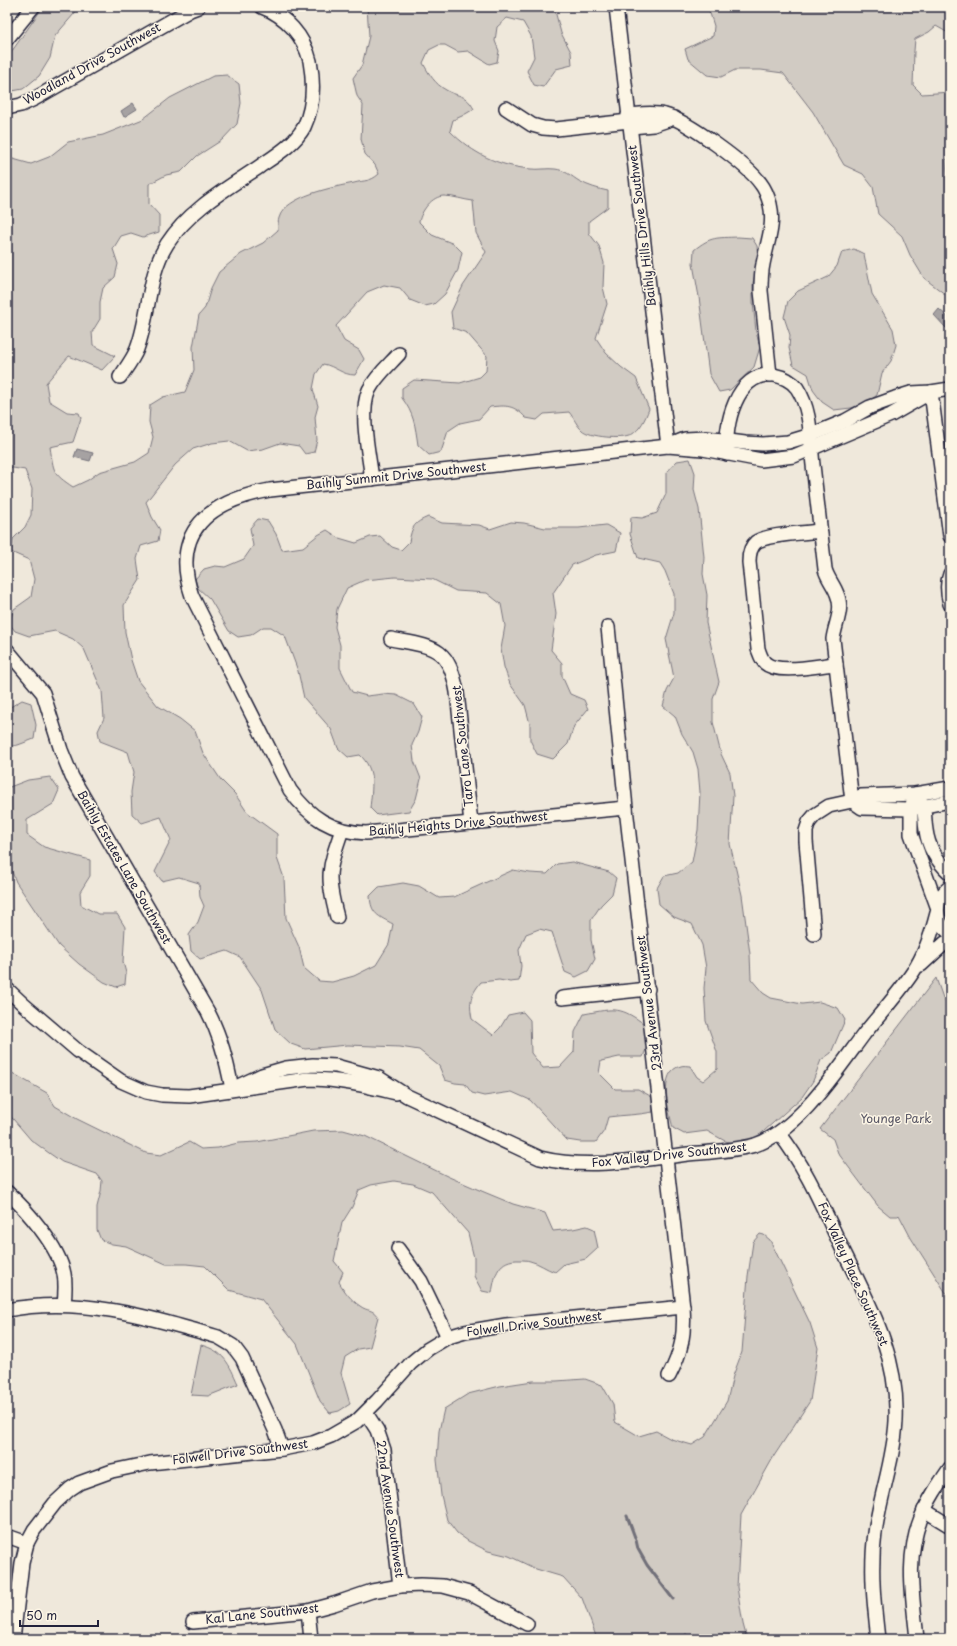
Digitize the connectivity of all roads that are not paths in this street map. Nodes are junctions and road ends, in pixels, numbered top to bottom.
1 (33, 7) edge
2 (198, 7) edge
3 (262, 7) edge
4 (616, 7) edge
5 (7, 39) edge
6 (7, 108) edge
7 (506, 108) dead end
8 (629, 121) junction
9 (399, 354) dead end
10 (770, 375) junction
11 (120, 377) dead end
12 (950, 389) edge
13 (931, 392) junction
14 (726, 440) junction
15 (812, 442) junction
16 (668, 446) junction
17 (727, 454) junction
18 (372, 478) junction
19 (820, 531) junction
20 (950, 536) edge
21 (950, 574) edge
22 (189, 587) joint
23 (950, 604) edge
24 (608, 627) dead end
25 (390, 639) dead end
26 (7, 650) edge
27 (836, 664) junction
28 (950, 788) edge
29 (915, 794) junction
30 (852, 801) junction
31 (950, 801) edge
32 (924, 807) junction
33 (626, 808) junction
34 (911, 809) junction
35 (471, 823) junction
36 (342, 830) junction
37 (950, 873) edge
38 (950, 887) edge
39 (937, 909) junction
40 (337, 917) dead end
41 (950, 933) edge
42 (814, 934) dead end
43 (950, 941) edge
44 (913, 972) junction
45 (7, 989) edge
46 (648, 989) junction
47 (562, 998) dead end
48 (232, 1089) junction
49 (779, 1133) junction
50 (667, 1157) junction
51 (7, 1192) edge
52 (398, 1248) dead end
53 (64, 1305) junction
54 (683, 1307) junction
55 (7, 1310) edge
56 (448, 1337) junction
57 (669, 1376) dead end
58 (366, 1413) junction
59 (282, 1449) junction
60 (950, 1468) edge
61 (924, 1510) junction
62 (950, 1526) edge
63 (7, 1536) edge
64 (27, 1543) junction
65 (400, 1586) junction
66 (308, 1610) junction
67 (193, 1622) dead end
68 (527, 1624) dead end
69 (13, 1639) edge
70 (311, 1639) edge
71 (878, 1639) edge
72 (917, 1639) edge

1 - 5 street
2 - 6 street, Woodland Drive Southwest
3 - 11 street
4 - 8 street, Baihly Hills Drive Southwest
7 - 8 street
8 - 10 street
8 - 16 street, Baihly Hills Drive Southwest
9 - 18 street
10 - 14 street
10 - 15 street
12 - 13 street
13 - 15 street
13 - 20 street
14 - 15 street
14 - 16 street
14 - 17 street
15 - 17 street
15 - 19 street
16 - 17 street
16 - 18 street, Baihly Summit Drive Southwest
18 - 22 street, Baihly Summit Drive Southwest
19 - 27 street
19 - 27 street
21 - 23 street
22 - 36 street, Baihly Heights Drive Southwest
24 - 33 street, 23rd Avenue Southwest
25 - 35 street, Taro Lane Southwest
26 - 48 street, Baihly Estates Lane Southwest
27 - 30 street
28 - 29 street
29 - 30 street
29 - 32 street
29 - 34 street
30 - 34 street
30 - 42 street
31 - 32 street
32 - 34 street
32 - 37 street
33 - 35 street, Baihly Heights Drive Southwest
33 - 46 street, 23rd Avenue Southwest
34 - 39 street
35 - 36 street, Baihly Heights Drive Southwest
36 - 40 street
38 - 39 street, Fox Valley Drive Southwest
39 - 41 street
39 - 44 street, Fox Valley Drive Southwest
43 - 44 street, Fox Valley Drive Southwest
44 - 49 street, Fox Valley Drive Southwest
45 - 48 street, Fox Valley Drive Southwest
46 - 47 street
46 - 50 street, 23rd Avenue Southwest
48 - 50 street, Fox Valley Drive Southwest
49 - 50 street, Fox Valley Drive Southwest
49 - 71 street, Fox Valley Place Southwest
50 - 54 street, 23rd Avenue Southwest
51 - 53 street
52 - 56 street
53 - 55 street
53 - 59 street
54 - 56 street, Folwell Drive Southwest
54 - 57 street, 23rd Avenue Southwest
56 - 58 street, Folwell Drive Southwest
58 - 59 street, Folwell Drive Southwest
58 - 65 street, 22nd Avenue Southwest
59 - 64 street, Folwell Drive Southwest
60 - 61 street
61 - 62 street
61 - 72 street
63 - 64 street
64 - 69 street, Folwell Drive Southwest
65 - 66 street, Kal Lane Southwest
65 - 68 street, Kal Lane Southwest
66 - 67 street, Kal Lane Southwest
66 - 70 street

